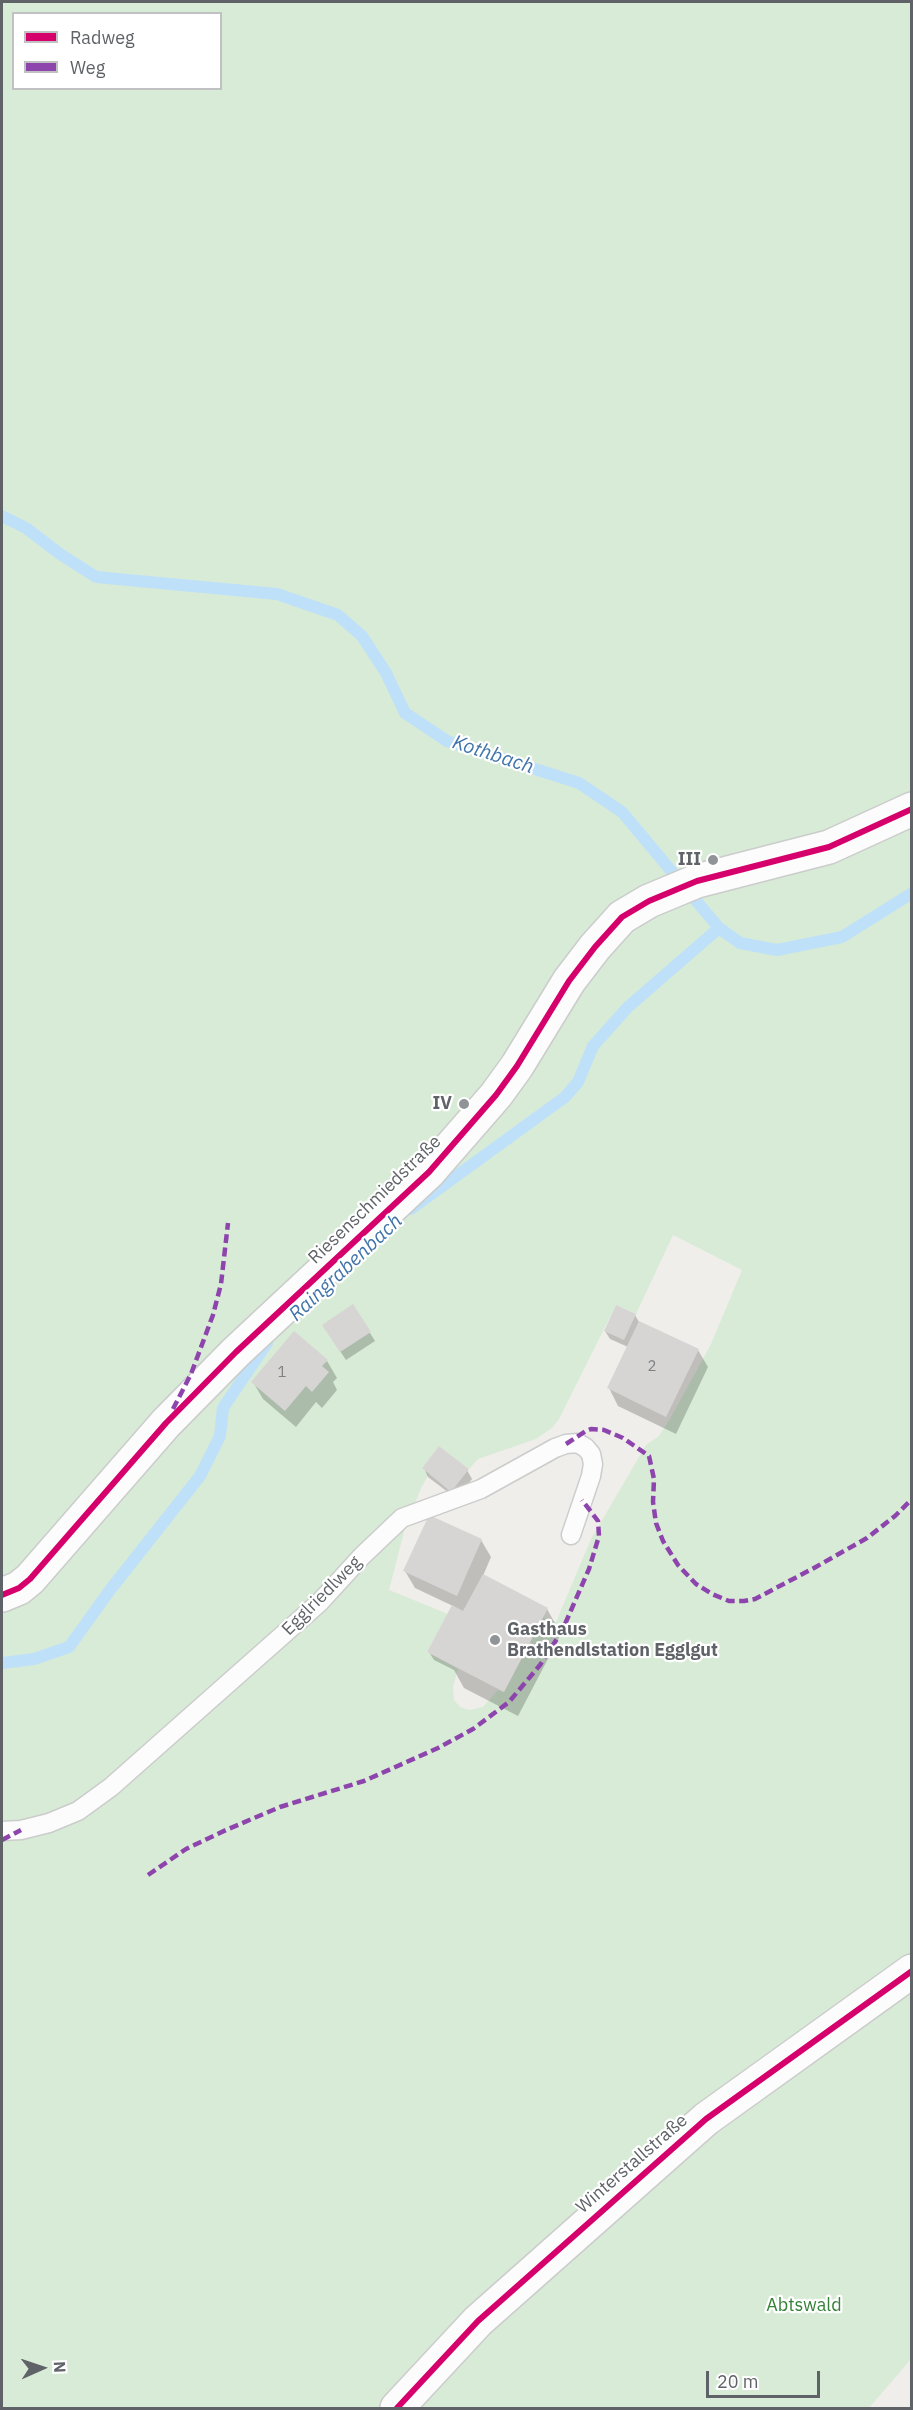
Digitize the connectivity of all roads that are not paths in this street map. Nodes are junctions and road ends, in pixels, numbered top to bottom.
1 (912, 808) edge
2 (571, 1535) dead end
3 (2, 1595) edge
4 (2, 1831) edge
5 (912, 1971) edge
6 (397, 2409) edge

1 - 3 street, Riesenschmiedstraße
2 - 4 lane, Egglriedlweg
5 - 6 street, Winterstallstraße

